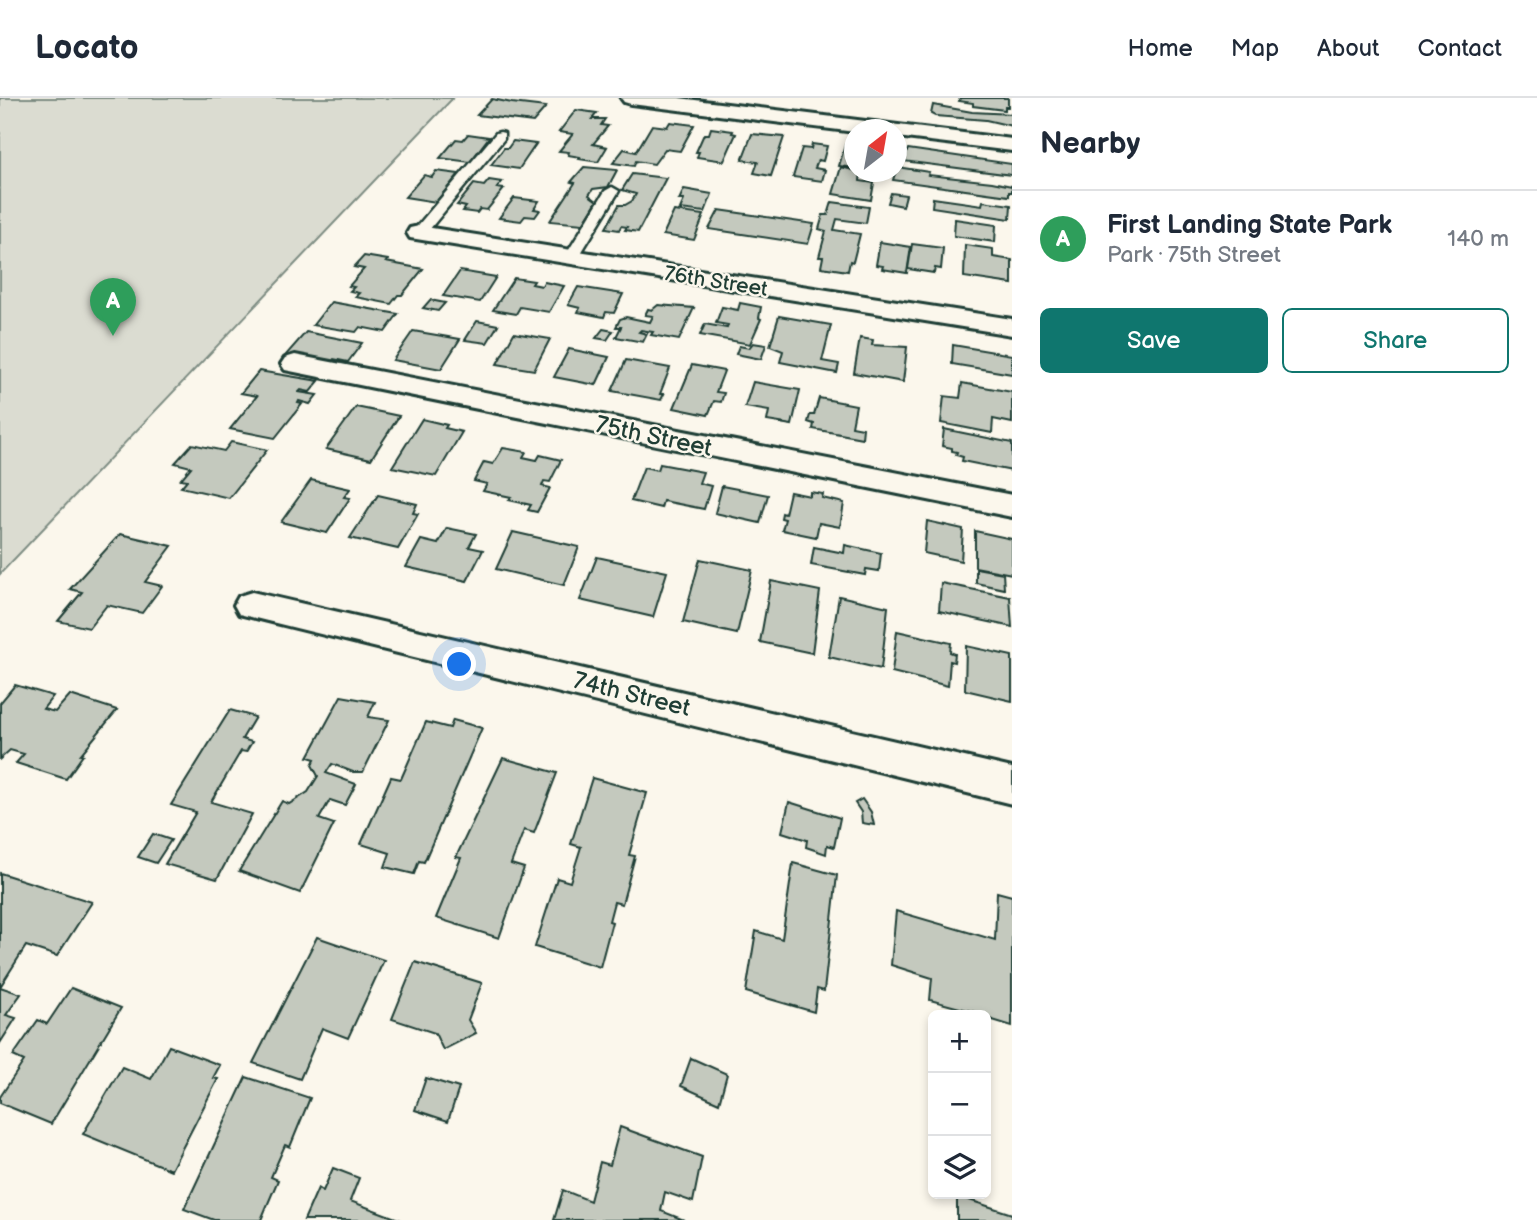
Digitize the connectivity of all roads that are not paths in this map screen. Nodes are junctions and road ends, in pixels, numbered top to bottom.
1 (631, 98) edge
2 (844, 125) edge
3 (907, 132) edge
4 (500, 136) dead end
5 (1012, 145) edge
6 (612, 191) dead end
7 (419, 233) joint
8 (571, 258) junction
9 (1012, 327) edge
10 (295, 364) dead end
11 (1012, 506) edge
12 (252, 605) dead end
13 (1012, 786) edge

1 - 2 street
3 - 5 street
4 - 7 lane
6 - 8 lane
7 - 8 street, 76th Street
8 - 9 street, 76th Street
10 - 11 street, 75th Street
12 - 13 street, 74th Street

